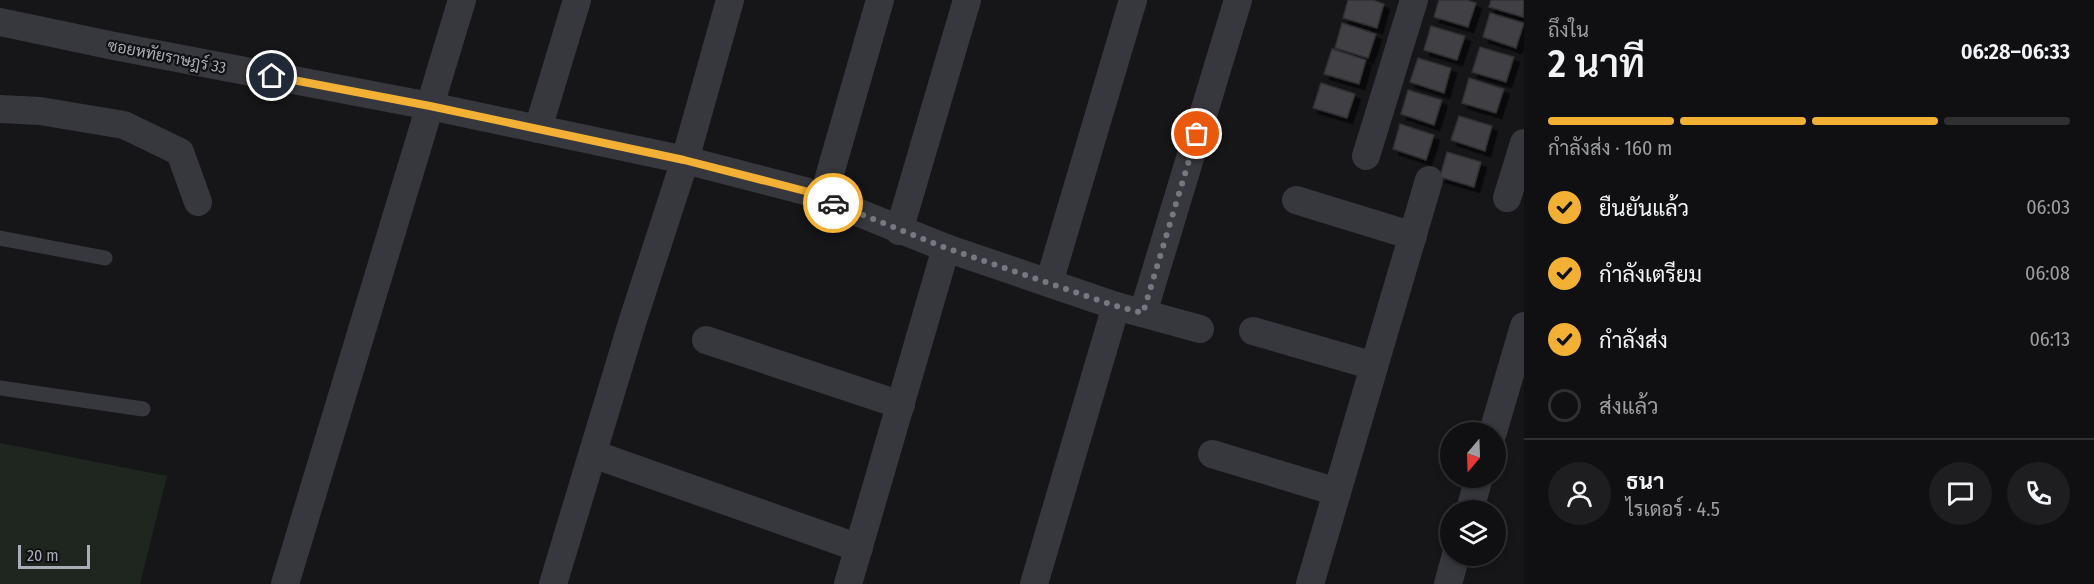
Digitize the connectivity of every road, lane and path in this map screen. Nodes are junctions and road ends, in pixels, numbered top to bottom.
1 (462, 0) edge
2 (577, 0) edge
3 (730, 0) edge
4 (880, 0) edge
5 (967, 0) edge
6 (1133, 0) edge
7 (1238, 0) edge
8 (1414, 0) edge
9 (0, 22) edge
10 (430, 106) junction
11 (0, 109) edge
12 (538, 129) junction
13 (1524, 142) edge
14 (1366, 156) dead end
15 (684, 160) junction
16 (1429, 180) dead end
17 (823, 198) junction
18 (1507, 198) dead end
19 (1296, 200) dead end
20 (198, 202) dead end
21 (899, 231) junction
22 (1413, 236) junction
23 (0, 238) edge
24 (946, 248) junction
25 (105, 258) dead end
26 (1049, 283) junction
27 (1116, 306) junction
28 (1143, 313) junction
29 (1524, 326) edge
30 (1200, 329) dead end
31 (1253, 331) dead end
32 (706, 340) dead end
33 (1374, 366) junction
34 (0, 388) edge
35 (901, 405) junction
36 (143, 409) dead end
37 (1496, 422) edge
38 (593, 454) junction
39 (1212, 454) dead end
40 (1337, 492) junction
41 (859, 548) junction
42 (1453, 566) edge
43 (285, 584) edge
44 (553, 584) edge
45 (848, 584) edge
46 (1034, 584) edge
47 (1310, 584) edge
48 (1448, 584) edge

1 - 10 street
2 - 12 street
3 - 15 street
4 - 17 street
5 - 21 street
6 - 26 street
7 - 28 street
8 - 14 street
9 - 10 street, ซอยหทัยราษฎร์ 33
10 - 12 street, ซอยหทัยราษฎร์ 33
10 - 43 street
11 - 20 street
12 - 15 street, ซอยหทัยราษฎร์ 33
13 - 18 street
15 - 17 street, ซอยหทัยราษฎร์ 33
15 - 38 street
16 - 22 street
17 - 21 street, ซอยหทัยราษฎร์ 33
19 - 22 street
21 - 24 street, ซอยหทัยราษฎร์ 33
22 - 33 street
23 - 25 lane
24 - 26 street, ซอยหทัยราษฎร์ 33
24 - 35 street
26 - 27 street, ซอยหทัยราษฎร์ 33
27 - 28 street, ซอยหทัยราษฎร์ 33
27 - 46 street
28 - 30 street, ซอยหทัยราษฎร์ 33
29 - 37 street
31 - 33 street
32 - 35 street
33 - 40 street
34 - 36 lane
35 - 41 street
38 - 41 street
38 - 44 street
39 - 40 street
40 - 47 street
41 - 45 street
42 - 48 street

